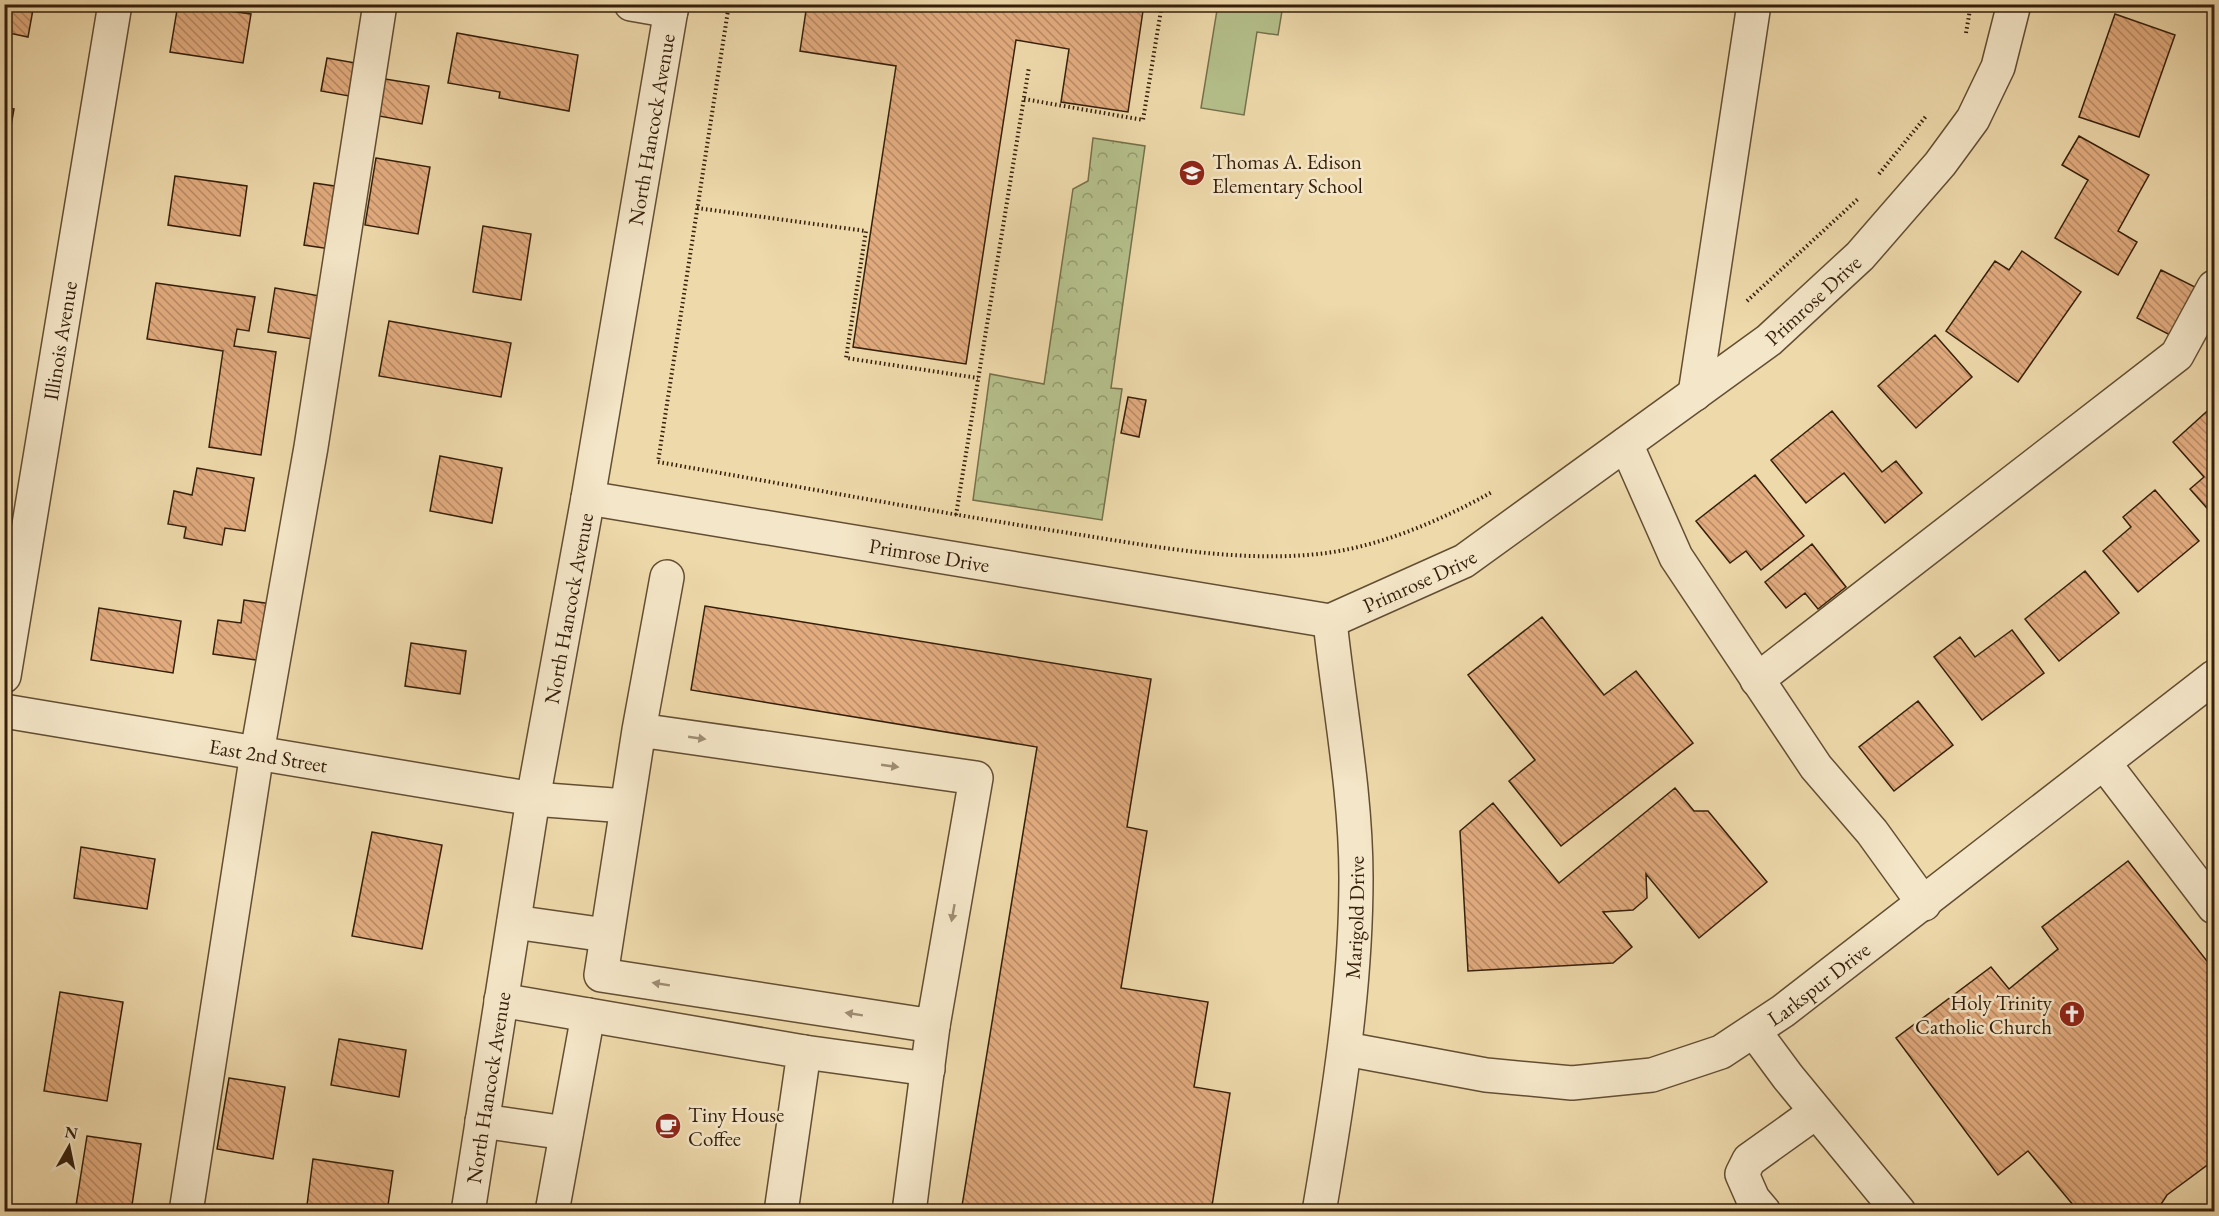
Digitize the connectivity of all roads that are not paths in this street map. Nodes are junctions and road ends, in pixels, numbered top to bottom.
1 (115, 4) edge
2 (380, 4) edge
3 (631, 4) edge
4 (1754, 4) edge
5 (2014, 4) edge
6 (671, 8) edge
7 (2214, 287) edge
8 (1695, 394) junction
9 (1626, 444) junction
10 (588, 498) junction
11 (667, 577) dead end
12 (1330, 621) junction
13 (4, 676) edge
14 (2214, 677) edge
15 (1756, 680) junction
16 (4, 711) edge
17 (639, 730) junction
18 (257, 753) junction
19 (2104, 763) junction
20 (533, 798) junction
21 (626, 806) junction
22 (1924, 904) junction
23 (2214, 907) edge
24 (514, 922) junction
25 (606, 935) junction
26 (501, 1000) junction
27 (588, 1015) junction
28 (933, 1026) junction
29 (1754, 1031) junction
30 (1346, 1049) junction
31 (804, 1052) junction
32 (928, 1069) junction
33 (1816, 1112) junction
34 (482, 1121) junction
35 (566, 1133) junction
36 (186, 1212) edge
37 (468, 1212) edge
38 (552, 1212) edge
39 (782, 1212) edge
40 (909, 1212) edge
41 (1320, 1212) edge
42 (1764, 1212) edge
43 (1899, 1212) edge

1 - 13 street, Illinois Avenue
2 - 18 street
3 - 6 street
4 - 8 street
5 - 8 street, Primrose Drive
6 - 10 street, North Hancock Avenue
7 - 15 street
8 - 9 street, Primrose Drive
9 - 12 street, Primrose Drive
9 - 15 street
10 - 12 street, Primrose Drive
10 - 20 street, North Hancock Avenue
11 - 17 street
12 - 30 street, Marigold Drive
14 - 19 street, Larkspur Drive
15 - 22 street
16 - 18 street, East 2nd Street
17 - 21 street
17 -> 28 street
18 - 20 street, East 2nd Street
18 - 36 street
19 - 22 street, Larkspur Drive
19 - 23 street
20 - 21 street, East 2nd Street
20 - 24 street, North Hancock Avenue
21 - 25 street
22 - 29 street, Larkspur Drive
24 - 25 street
24 - 26 street, North Hancock Avenue
28 -> 25 street
26 - 27 street
26 - 34 street, North Hancock Avenue
27 - 31 street
27 - 35 street
28 - 32 street
29 - 30 street, Larkspur Drive
29 - 33 street
30 - 41 street, Marigold Drive
31 - 32 street
31 - 39 street
32 - 40 street
33 - 42 street
33 - 43 street
34 - 35 street
34 - 37 street, North Hancock Avenue
35 - 38 street

